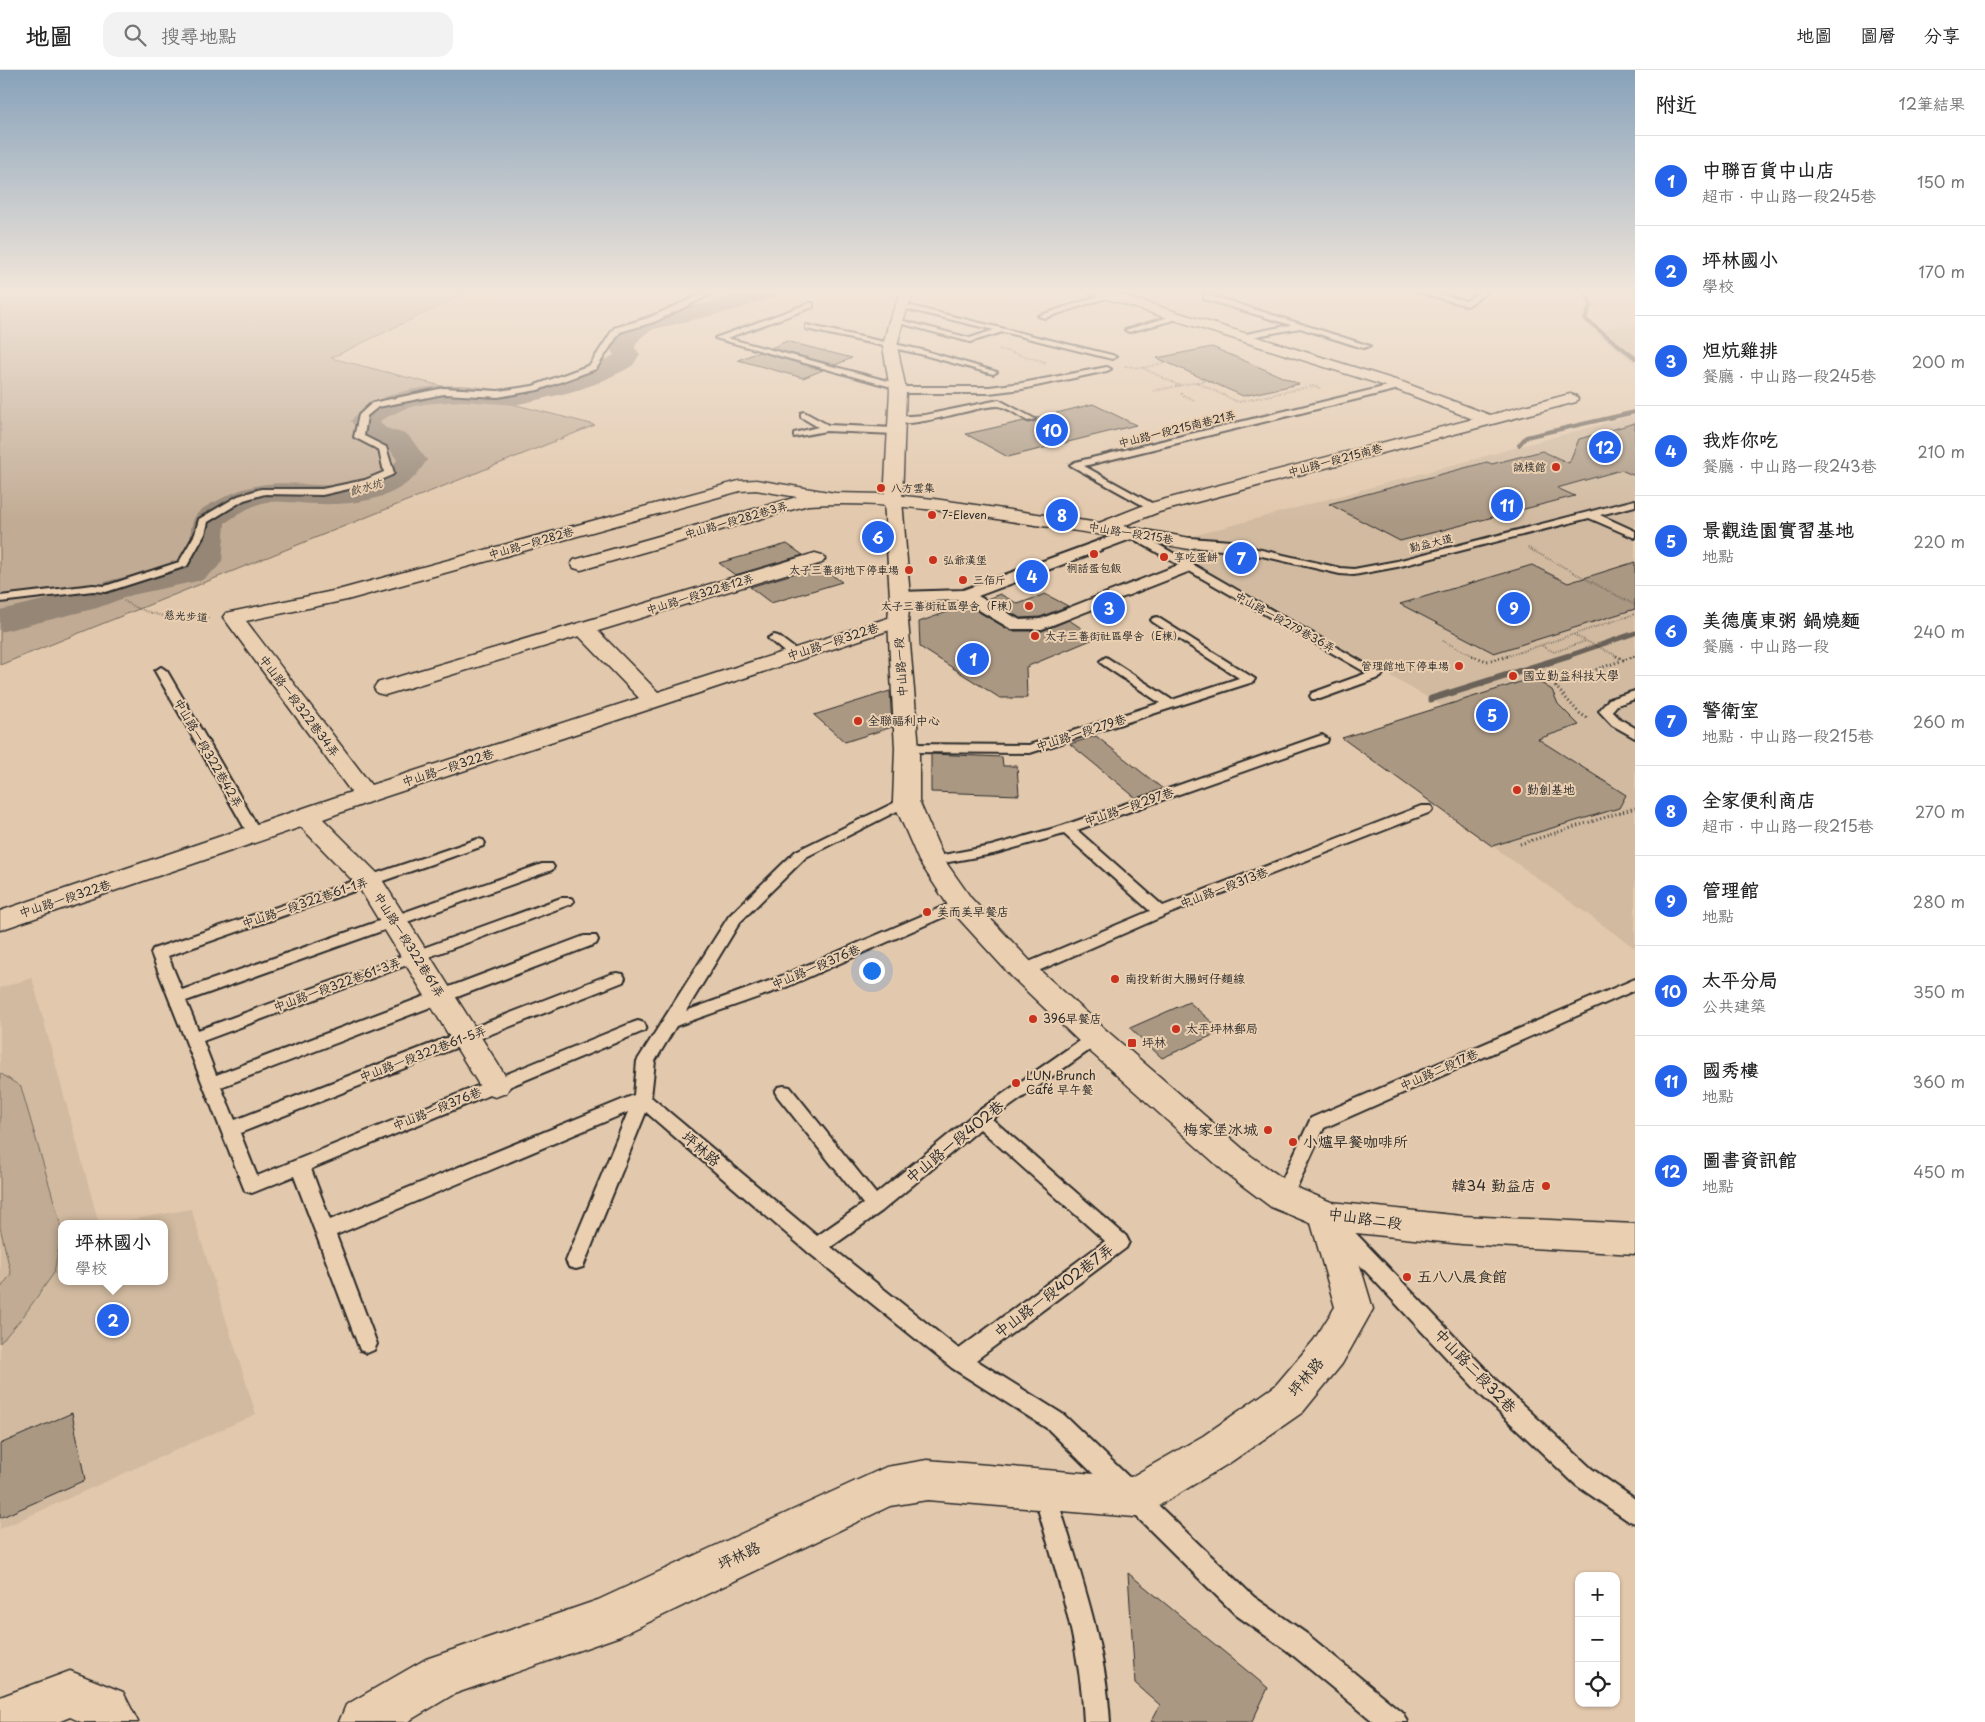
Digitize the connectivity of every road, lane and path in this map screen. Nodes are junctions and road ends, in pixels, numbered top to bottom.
1 (593, 367) edge
2 (823, 367) edge
3 (894, 367) edge
4 (976, 367) edge
5 (1115, 367) edge
6 (1132, 367) edge
7 (1146, 367) edge
8 (1340, 367) edge
9 (1142, 368) junction
10 (1107, 369) joint
11 (993, 372) dead end
12 (1207, 380) dead end
13 (1196, 382) junction
14 (1180, 386) junction
15 (1400, 386) junction
16 (897, 388) junction
17 (1153, 392) dead end
18 (1181, 394) dead end
19 (1355, 397) junction
20 (1570, 398) dead end
21 (1196, 401) dead end
22 (804, 415) dead end
23 (1030, 419) dead end
24 (1489, 420) junction
25 (895, 425) junction
26 (826, 428) junction
27 (797, 435) dead end
28 (830, 497) junction
29 (893, 500) junction
30 (1635, 503) edge
31 (1153, 508) junction
32 (1591, 515) junction
33 (613, 520) junction
34 (1102, 528) junction
35 (1139, 533) junction
36 (1635, 535) edge
37 (1190, 543) joint
38 (652, 544) junction
39 (1231, 546) joint
40 (1525, 547) dead end
41 (815, 559) dead end
42 (582, 564) dead end
43 (1188, 567) junction
44 (964, 594) junction
45 (120, 598) dead end
46 (0, 599) edge
47 (1635, 606) edge
48 (899, 609) junction
49 (1635, 614) edge
50 (233, 617) junction
51 (1157, 620) dead end
52 (584, 629) junction
53 (1574, 634) junction
54 (774, 638) dead end
55 (1443, 641) dead end
56 (1587, 641) junction
57 (1542, 646) junction
58 (794, 654) junction
59 (1625, 660) dead end
60 (1106, 661) dead end
61 (162, 671) dead end
62 (385, 688) dead end
63 (1635, 695) edge
64 (1316, 696) dead end
65 (654, 701) junction
66 (1171, 705) junction
67 (1635, 734) edge
68 (1322, 739) dead end
69 (907, 748) junction
70 (366, 795) junction
71 (906, 801) junction
72 (1635, 808) edge
73 (1426, 809) dead end
74 (1607, 817) junction
75 (306, 818) junction
76 (1612, 821) dead end
77 (1067, 828) junction
78 (255, 834) junction
79 (478, 844) dead end
80 (1520, 844) dead end
81 (932, 861) junction
82 (546, 868) dead end
83 (369, 881) junction
84 (566, 901) dead end
85 (961, 904) junction
86 (1161, 912) junction
87 (0, 921) edge
88 (394, 921) junction
89 (590, 940) dead end
90 (416, 956) junction
91 (1023, 970) junction
92 (617, 978) dead end
93 (1635, 984) edge
94 (441, 996) junction
95 (177, 998) junction
96 (668, 1023) junction
97 (638, 1027) dead end
98 (466, 1037) junction
99 (193, 1038) junction
100 (1095, 1038) junction
101 (211, 1084) junction
102 (494, 1086) junction
103 (784, 1092) dead end
104 (642, 1099) junction
105 (980, 1119) junction
106 (230, 1130) junction
107 (300, 1166) junction
108 (1284, 1197) junction
109 (875, 1206) junction
110 (1328, 1216) junction
111 (325, 1231) junction
112 (1635, 1239) edge
113 (816, 1247) junction
114 (576, 1261) dead end
115 (367, 1344) dead end
116 (960, 1361) junction
117 (1044, 1490) junction
118 (1135, 1497) junction
119 (1635, 1512) edge
120 (0, 1721) edge
121 (114, 1722) edge
122 (363, 1722) edge
123 (1096, 1722) edge
124 (1394, 1722) edge

1 - 46 lane
2 - 16 lane
3 - 16 street, 中山路一段
4 - 11 lane
5 - 10 path
6 - 9 path
7 - 9 path
8 - 15 street
9 - 14 path
10 - 16 lane
12 - 13 path
13 - 14 path
13 - 19 path
14 - 17 path
15 - 19 lane, 中山路一段215南巷21弄
15 - 24 street
16 - 25 street, 中山路一段
18 - 21 path
19 - 31 lane, 中山路一段215南巷21弄
20 - 24 street, 中山路一段215南巷
22 - 26 lane
23 - 25 lane
24 - 31 street, 中山路一段215南巷
25 - 26 lane
25 - 29 street, 中山路一段
26 - 27 lane
28 - 29 street, 中山路一段282巷3弄
28 - 33 street, 中山路一段282巷
28 - 38 street, 中山路一段282巷3弄
29 - 34 street, 中山路一段215巷
29 - 48 street, 中山路一段
30 - 32 lane, 勤益大道
31 - 34 street, 中山路一段215南巷
32 - 36 lane
32 - 39 lane, 勤益大道
33 - 38 street
33 - 50 street, 中山路一段282巷
34 - 35 street, 中山路一段215巷
35 - 37 street, 中山路一段215巷
35 - 43 lane, 中山路一段279巷36弄
35 - 44 street
37 - 39 street
38 - 42 street, 中山路一段282巷3弄
40 - 47 path
41 - 52 street, 中山路一段322巷12弄
43 - 44 street
43 - 64 lane, 中山路一段279巷36弄
44 - 48 street
45 - 50 path, 慈光步道
48 - 58 street, 中山路一段322巷
48 - 69 street, 中山路一段
49 - 53 path
50 - 70 street, 中山路一段322巷34弄
51 - 66 lane, 中山路一段279巷
52 - 62 street, 中山路一段322巷12弄
52 - 65 street
53 - 56 path
53 - 57 path
54 - 58 lane
55 - 57 path
56 - 57 path
56 - 59 path
58 - 65 street, 中山路一段322巷
60 - 66 lane
61 - 78 lane, 中山路一段322巷42弄
63 - 67 lane
65 - 70 street, 中山路一段322巷
66 - 69 lane, 中山路一段279巷
68 - 77 lane, 中山路一段297巷
69 - 71 street, 中山路一段
70 - 75 street, 中山路一段322巷
71 - 81 street, 中山路一段
71 - 96 lane
72 - 74 path
73 - 86 lane, 中山路一段313巷
74 - 76 path
74 - 80 path
75 - 78 street, 中山路一段322巷
75 - 83 street, 中山路一段322巷61弄
77 - 81 lane, 中山路一段297巷
77 - 86 lane
78 - 87 street, 中山路一段322巷
79 - 83 lane, 中山路一段322巷61-1弄
81 - 85 street, 中山路一段
82 - 88 lane
83 - 88 street, 中山路一段322巷61弄
83 - 95 lane, 中山路一段322巷61-1弄
84 - 90 lane, 中山路一段322巷61-3弄
85 - 91 street, 中山路一段
85 - 96 lane, 中山路一段376巷
86 - 91 lane, 中山路一段313巷
88 - 90 street, 中山路一段322巷61弄
88 - 95 lane
89 - 94 lane
90 - 94 street, 中山路一段322巷61弄
90 - 99 lane, 中山路一段322巷61-3弄
91 - 100 street, 中山路一段
92 - 98 lane, 中山路一段322巷61-5弄
93 - 108 lane, 中山路二段17巷
94 - 98 street, 中山路一段322巷61弄
94 - 101 lane
95 - 99 lane
96 - 104 lane
97 - 102 lane, 中山路一段376巷
98 - 102 street, 中山路一段322巷61弄
98 - 106 lane, 中山路一段322巷61-5弄
99 - 101 lane
100 - 105 lane, 中山路一段402巷
100 - 108 street, 中山路二段
101 - 106 lane
102 - 107 lane, 中山路一段376巷
103 - 109 lane
104 - 111 lane
104 - 113 lane, 坪林路
104 - 114 lane
105 - 109 lane, 中山路一段402巷
105 - 116 lane, 中山路一段402巷7弄
106 - 107 lane
107 - 111 lane
108 - 110 street, 中山路二段
109 - 113 lane, 中山路一段402巷
110 - 112 street, 中山路二段
110 - 118 street, 坪林路
110 - 119 lane, 中山路二段32巷
111 - 115 lane
113 - 116 lane, 坪林路
116 - 118 lane, 坪林路
117 - 118 street, 坪林路
117 - 122 street, 坪林路
117 - 123 lane
118 - 124 lane, 坪林路
120 - 121 street

